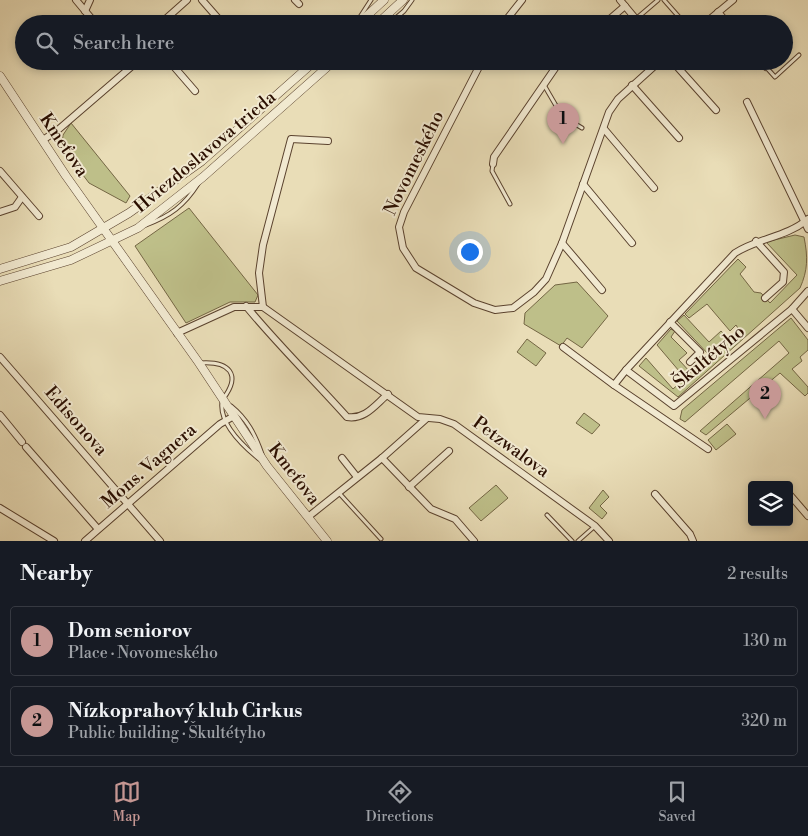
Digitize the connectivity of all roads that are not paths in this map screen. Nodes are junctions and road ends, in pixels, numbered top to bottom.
1 (76, 0) edge
2 (90, 0) edge
3 (187, 0) edge
4 (202, 0) edge
5 (372, 0) edge
6 (384, 0) edge
7 (403, 0) edge
8 (412, 0) edge
9 (522, 0) edge
10 (620, 0) edge
11 (658, 0) edge
12 (664, 0) edge
13 (733, 0) edge
14 (625, 6) junction
15 (85, 11) junction
16 (718, 12) junction
17 (88, 15) edge
18 (170, 15) edge
19 (215, 15) edge
20 (363, 15) edge
21 (367, 15) edge
22 (386, 15) edge
23 (399, 15) edge
24 (510, 15) edge
25 (614, 15) edge
26 (633, 15) edge
27 (644, 15) edge
28 (677, 15) edge
29 (714, 15) edge
30 (720, 15) edge
31 (799, 55) dead end
32 (793, 60) edge
33 (124, 70) edge
34 (177, 70) edge
35 (305, 70) edge
36 (324, 70) edge
37 (477, 70) edge
38 (554, 70) edge
39 (650, 70) edge
40 (680, 70) edge
41 (768, 70) edge
42 (782, 70) edge
43 (0, 76) edge
44 (0, 82) edge
45 (544, 84) junction
46 (632, 85) junction
47 (8, 87) junction
48 (196, 91) dead end
49 (747, 102) dead end
50 (716, 110) dead end
51 (582, 128) dead end
52 (605, 130) junction
53 (679, 138) dead end
54 (43, 140) junction
55 (328, 142) dead end
56 (493, 164) joint
57 (0, 171) edge
58 (583, 184) junction
59 (654, 188) dead end
60 (22, 197) junction
61 (510, 204) dead end
62 (0, 212) edge
63 (39, 216) dead end
64 (807, 223) edge
65 (104, 230) junction
66 (113, 241) junction
67 (756, 241) junction
68 (562, 243) junction
69 (632, 243) dead end
70 (0, 269) edge
71 (0, 281) edge
72 (602, 290) dead end
73 (808, 292) edge
74 (765, 298) dead end
75 (246, 306) junction
76 (263, 307) junction
77 (792, 309) junction
78 (670, 322) junction
79 (808, 328) edge
80 (177, 332) junction
81 (563, 347) dead end
82 (0, 357) edge
83 (690, 362) dead end
84 (199, 363) junction
85 (626, 370) junction
86 (614, 385) junction
87 (388, 394) junction
88 (222, 399) junction
89 (0, 415) edge
90 (234, 416) junction
91 (426, 419) junction
92 (226, 420) junction
93 (708, 449) dead end
94 (449, 452) dead end
95 (342, 458) dead end
96 (382, 458) junction
97 (267, 466) junction
98 (357, 477) junction
99 (409, 487) junction
100 (339, 492) junction
101 (655, 494) dead end
102 (793, 498) edge
103 (129, 504) junction
104 (0, 508) edge
105 (547, 515) dead end
106 (808, 516) edge
107 (308, 517) junction
108 (595, 526) junction
109 (98, 529) junction
110 (381, 539) dead end
111 (54, 541) edge
112 (85, 541) edge
113 (160, 541) edge
114 (327, 541) edge
115 (474, 541) edge
116 (572, 541) edge
117 (578, 541) edge
118 (609, 541) edge
119 (692, 541) edge

1 - 15 street
2 - 15 street
3 - 18 street
4 - 19 street
5 - 20 lane
6 - 21 street
7 - 22 street
8 - 23 lane
9 - 24 street
10 - 14 street
11 - 27 lane
12 - 28 lane
13 - 16 street
14 - 25 street
14 - 26 street
15 - 17 street
16 - 29 street
16 - 30 street
31 - 32 lane
33 - 54 street
34 - 48 street
35 - 65 street, Hviezdoslavova trieda
36 - 66 street, Hviezdoslavova trieda
37 - 68 street, Novomeského
38 - 45 street
39 - 46 street, Novomeského
40 - 50 street
41 - 42 lane
43 - 47 street, Kmeťova
44 - 47 lane
45 - 51 lane
45 - 56 street
46 - 52 street, Novomeského
46 - 53 street
47 - 54 street, Kmeťova
49 - 64 street
52 - 58 street, Novomeského
52 - 59 street
54 - 65 street, Kmeťova
55 - 76 street
56 - 61 lane
57 - 60 street
58 - 68 street, Novomeského
58 - 69 street
60 - 62 street
60 - 63 street
64 - 67 street
65 - 66 street, Kmeťova
65 - 70 street, Hviezdoslavova trieda
66 - 71 street, Hviezdoslavova trieda
66 - 80 street, Kmeťova
67 - 74 street
67 - 78 street
68 - 72 street
73 - 77 street, Škultétyho
75 - 76 street
75 - 80 street
75 - 87 street
76 - 87 street, Petzwalova
77 - 79 street
77 - 85 street, Škultétyho
78 - 83 street, Škultétyho
78 - 85 street
80 - 84 street, Kmeťova
81 - 86 street
82 - 103 street, Edisonova
84 - 88 street, Kmeťova
84 - 88 lane
85 - 86 street
86 - 93 street
87 - 91 street, Petzwalova
88 - 90 street, Kmeťova
88 - 92 lane
88 - 97 lane
89 - 109 street
90 - 92 street, Mons. Vagnera
90 - 97 street, Kmeťova
91 - 96 street
91 - 108 street, Petzwalova
92 - 97 lane
92 - 103 street, Mons. Vagnera
94 - 99 street
95 - 98 street
96 - 98 street
96 - 99 street
97 - 107 street, Kmeťova
98 - 100 street
99 - 115 street
100 - 107 street
100 - 110 lane
101 - 119 street
102 - 106 street
103 - 109 street, Mons. Vagnera
103 - 113 street, Edisonova
104 - 111 street
105 - 116 lane
107 - 114 street, Kmeťova
108 - 117 lane
108 - 118 street, Petzwalova
109 - 112 street, Mons. Vagnera

